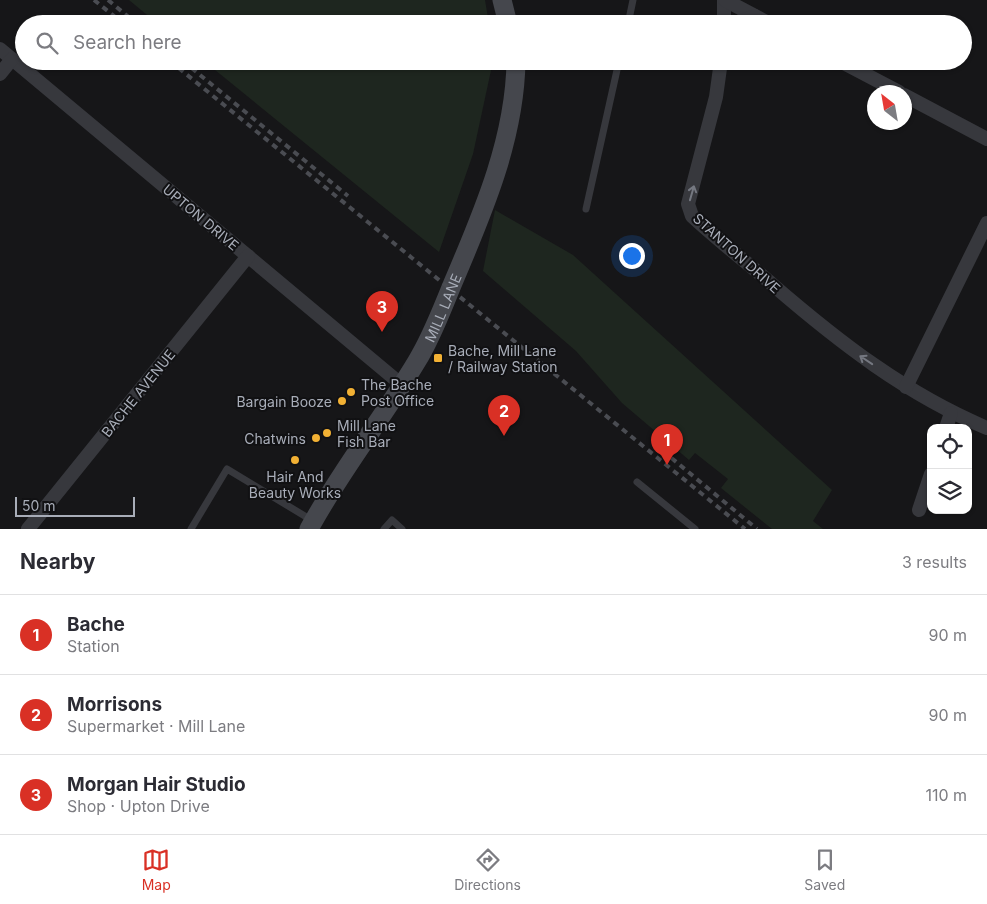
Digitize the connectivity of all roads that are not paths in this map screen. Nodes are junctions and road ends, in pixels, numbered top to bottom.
1 (502, 0) edge
2 (633, 0) edge
3 (724, 0) edge
4 (506, 15) edge
5 (630, 15) edge
6 (724, 15) edge
7 (753, 15) edge
8 (0, 49) edge
9 (12, 59) junction
10 (15, 62) edge
11 (25, 70) edge
12 (516, 70) edge
13 (617, 70) edge
14 (720, 70) edge
15 (857, 70) edge
16 (0, 74) edge
17 (886, 85) edge
18 (912, 100) edge
19 (987, 139) edge
20 (586, 209) dead end
21 (987, 223) edge
22 (248, 256) junction
23 (402, 385) junction
24 (906, 387) junction
25 (951, 413) junction
26 (947, 424) edge
27 (987, 428) edge
28 (637, 482) dead end
29 (927, 491) edge
30 (919, 510) dead end
31 (311, 525) edge
32 (28, 529) edge
33 (191, 529) edge
34 (384, 529) edge
35 (402, 529) edge
36 (695, 529) edge

1 - 4 street
2 - 5 lane
3 - 6 street
3 - 7 street
8 - 9 street, UPTON DRIVE
9 - 10 street, UPTON DRIVE
9 - 16 street
11 - 22 street, UPTON DRIVE
12 - 23 street, MILL LANE
13 - 20 lane
24 -> 14 street, STANTON DRIVE
15 - 17 street
18 - 19 street
21 - 24 street
22 - 23 street, UPTON DRIVE
22 - 32 street, BACHE AVENUE
23 - 31 street, MILL LANE
24 - 25 street, STANTON DRIVE
25 - 26 street
25 - 27 street, STANTON DRIVE
28 - 36 lane
29 - 30 street
31 - 33 lane
34 - 35 lane

